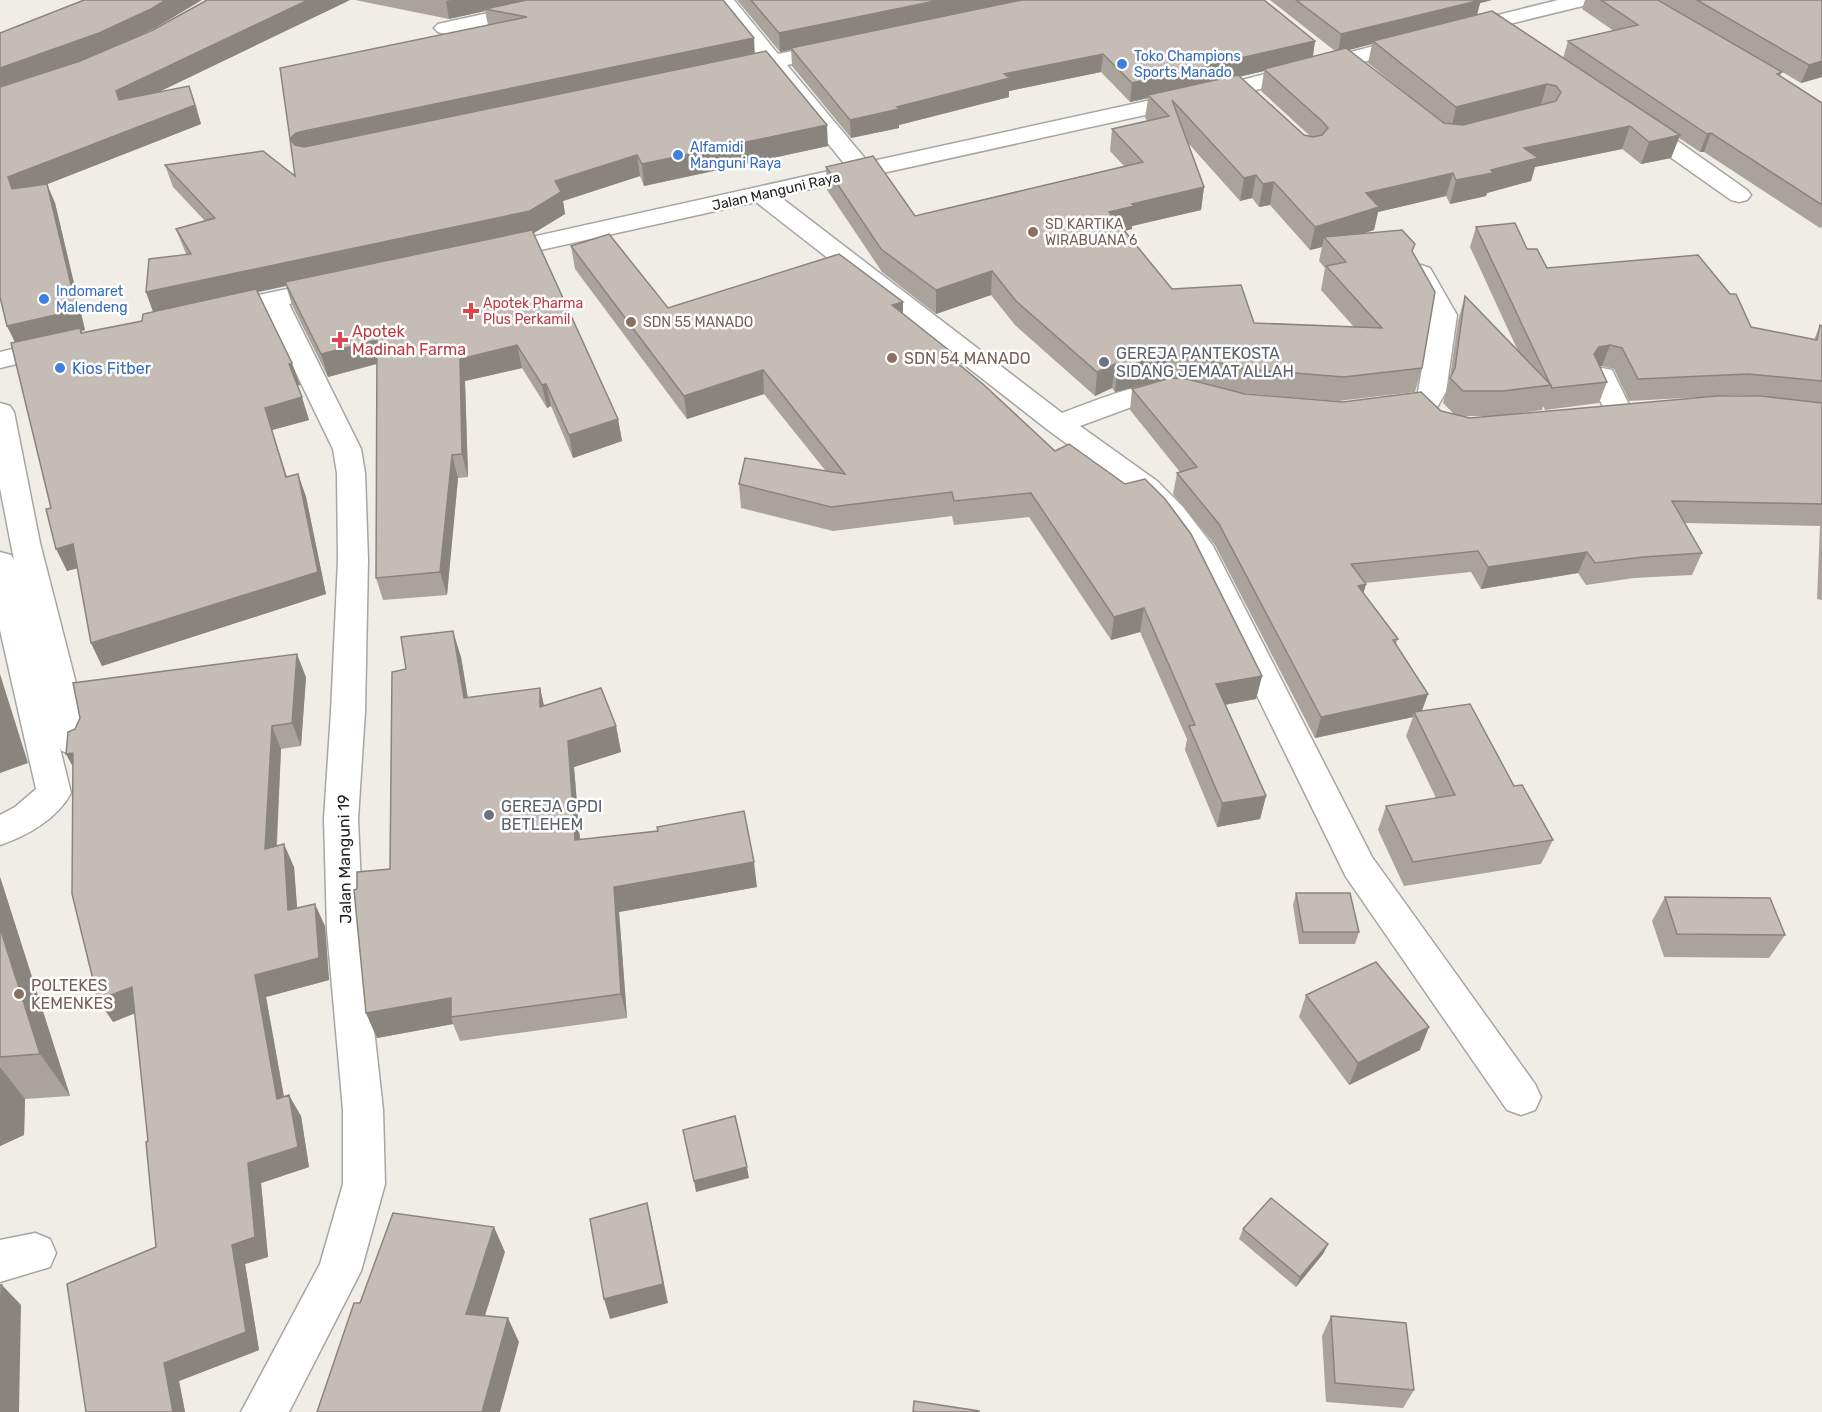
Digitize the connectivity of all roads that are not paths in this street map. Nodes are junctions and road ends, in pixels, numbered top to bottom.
1 (576, 0) edge
2 (723, 0) edge
3 (1584, 0) edge
4 (1489, 23) junction
5 (445, 28) dead end
6 (1517, 42) edge
7 (856, 44) edge
8 (1330, 56) junction
9 (774, 61) junction
10 (716, 73) edge
11 (1363, 74) edge
12 (1240, 87) junction
13 (1257, 103) edge
14 (1619, 111) edge
15 (863, 171) junction
16 (762, 195) junction
17 (1739, 195) dead end
18 (472, 257) edge
19 (1420, 273) edge
20 (356, 283) edge
21 (274, 300) junction
22 (198, 315) edge
23 (77, 342) edge
24 (0, 360) edge
25 (1602, 376) edge
26 (1196, 393) edge
27 (1423, 409) edge
28 (0, 412) edge
29 (1589, 415) edge
30 (1058, 424) junction
31 (0, 562) edge
32 (74, 742) edge
33 (0, 831) edge
34 (1521, 1097) dead end
35 (264, 1412) edge

1 - 5 street
2 - 9 street
3 - 4 street, Jalan Manguni Raya
4 - 6 street
4 - 8 street, Jalan Manguni Raya
7 - 9 street
8 - 11 street
8 - 12 street, Jalan Manguni Raya
9 - 10 street
9 - 15 street
12 - 13 street
12 - 15 street, Jalan Manguni Raya
14 - 17 street
15 - 16 street, Jalan Manguni Raya
16 - 18 street, Jalan Manguni Raya
16 - 30 street
19 - 27 street
20 - 21 street
21 - 22 street
21 - 35 street, Jalan Manguni 19
23 - 24 street
25 - 29 street
26 - 30 street
28 - 32 street
30 - 34 street
31 - 33 street

